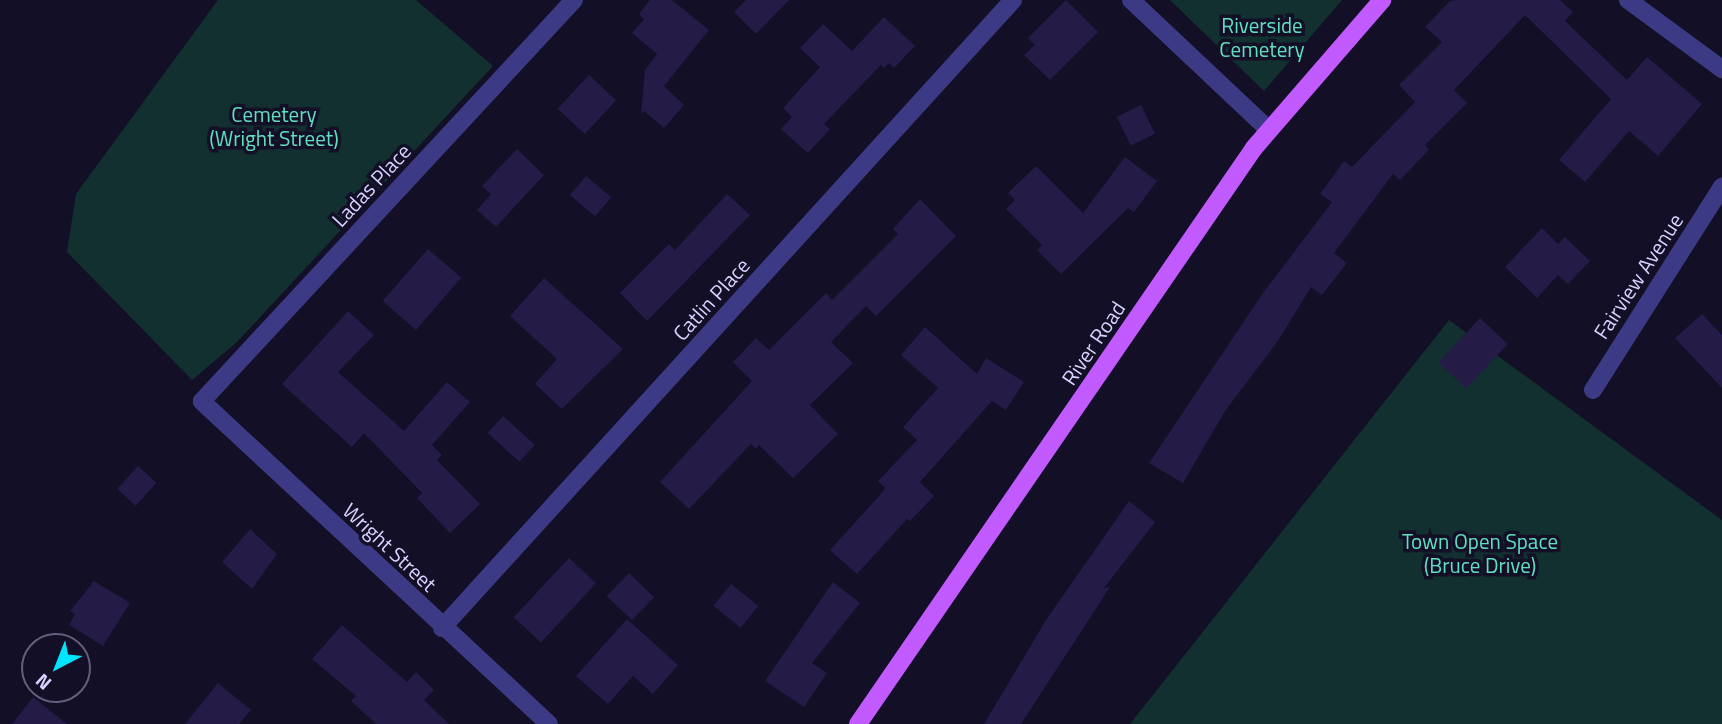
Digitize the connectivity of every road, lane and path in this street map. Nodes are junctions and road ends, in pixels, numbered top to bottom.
1 (573, 0) edge
2 (1013, 0) edge
3 (1131, 0) edge
4 (1382, 0) edge
5 (1628, 0) edge
6 (1722, 69) edge
7 (1268, 129) junction
8 (1722, 187) edge
9 (1593, 390) dead end
10 (202, 401) joint
11 (442, 628) junction
12 (549, 724) edge
13 (858, 724) edge

1 - 10 street, Ladas Place
2 - 11 street, Catlin Place
3 - 7 street
4 - 7 main road, River Road
5 - 6 street
7 - 13 main road, River Road
8 - 9 street, Fairview Avenue
10 - 11 street, Wright Street
11 - 12 street, Wright Street

